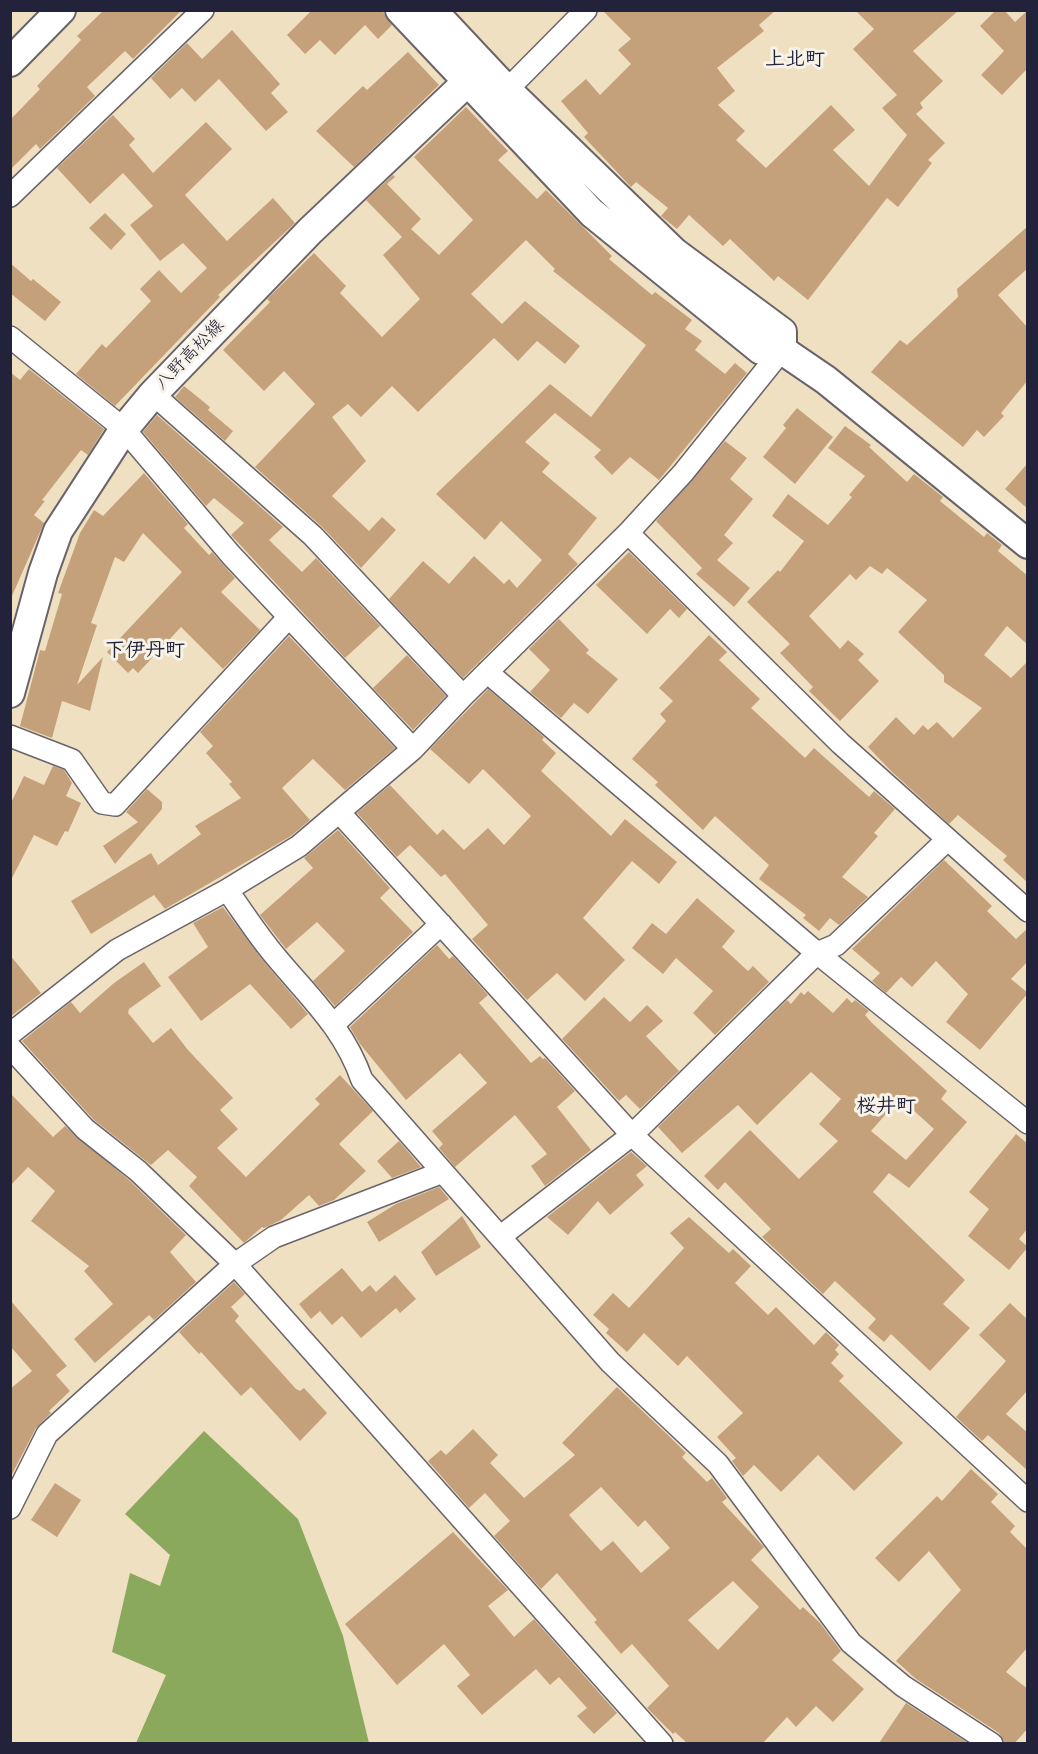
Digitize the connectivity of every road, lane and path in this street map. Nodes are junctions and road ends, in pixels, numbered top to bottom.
1 (61, 10) edge
2 (203, 10) edge
3 (400, 10) edge
4 (432, 10) edge
5 (586, 10) edge
6 (10, 63) edge
7 (476, 74) junction
8 (498, 98) junction
9 (10, 196) edge
10 (10, 337) edge
11 (783, 350) junction
12 (153, 394) junction
13 (124, 429) junction
14 (628, 533) junction
15 (1028, 544) edge
16 (289, 617) junction
17 (487, 672) junction
18 (10, 693) edge
19 (463, 696) junction
20 (10, 736) edge
21 (414, 749) junction
22 (339, 812) junction
23 (947, 840) junction
24 (227, 890) junction
25 (1028, 911) edge
26 (441, 924) junction
27 (817, 953) junction
28 (334, 1024) junction
29 (10, 1034) edge
30 (10, 1047) edge
31 (1028, 1123) edge
32 (632, 1135) junction
33 (443, 1172) junction
34 (501, 1236) junction
35 (235, 1264) junction
36 (1028, 1501) edge
37 (10, 1508) edge
38 (662, 1743) edge
39 (992, 1743) edge

1 - 6 main road
2 - 9 street
3 - 7 main road
4 - 7 main road
5 - 8 street
7 - 8 main road
7 - 12 main road, 八野高松線
8 - 11 main road
10 - 13 street
11 - 14 street
11 - 15 main road
12 - 13 main road, 八野高松線
12 - 19 street
13 - 16 street
13 - 18 main road, 八野高松線
14 - 17 street
14 - 23 street
16 - 20 street
16 - 21 street
17 - 19 street
17 - 27 street
19 - 21 street
21 - 22 street
22 - 24 street
22 - 26 street
23 - 25 street
23 - 27 street
24 - 28 street
24 - 29 street
26 - 28 street
26 - 32 street
27 - 31 street
27 - 32 street
28 - 33 street
30 - 35 street
32 - 34 street
32 - 36 street
33 - 34 street
33 - 35 street
34 - 39 street
35 - 37 street
35 - 38 street

